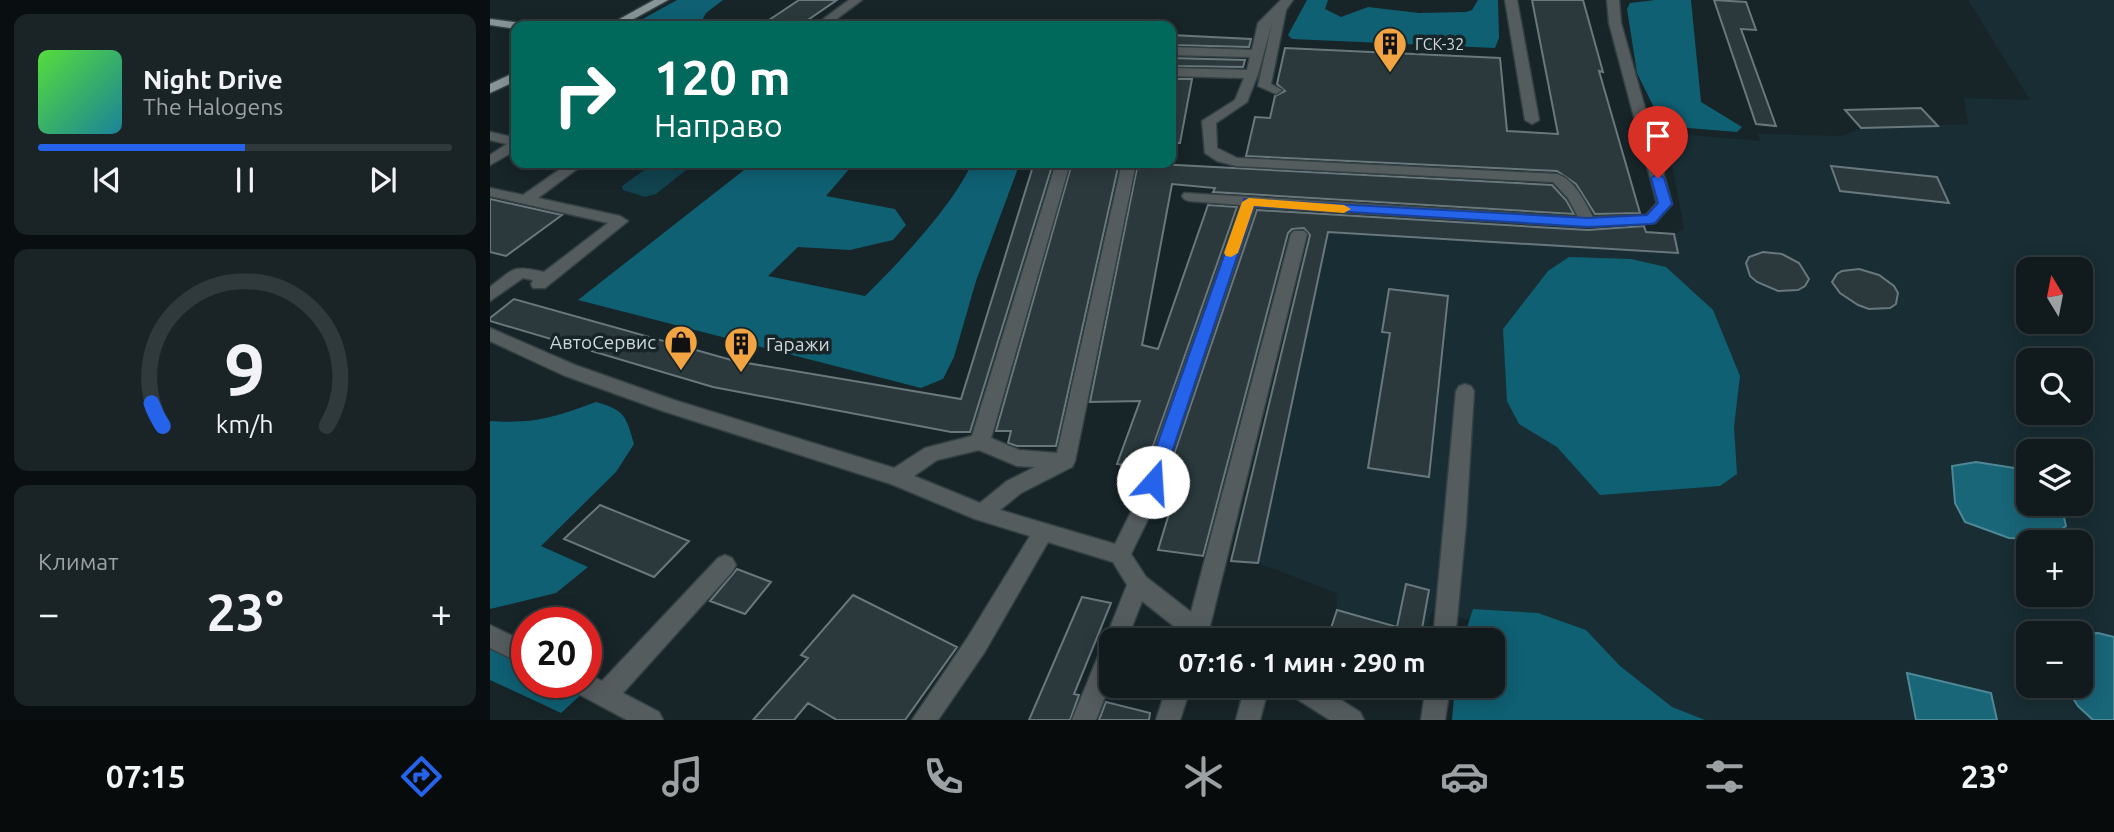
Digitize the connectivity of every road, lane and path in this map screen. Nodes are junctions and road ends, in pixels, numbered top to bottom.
1 (662, 0) edge
2 (856, 0) edge
3 (1511, 0) edge
4 (1613, 0) edge
5 (1284, 5) edge
6 (622, 21) edge
7 (827, 21) edge
8 (490, 22) edge
9 (511, 25) edge
10 (1176, 51) edge
11 (1257, 54) junction
12 (1176, 72) edge
13 (1252, 75) junction
14 (511, 78) edge
15 (490, 89) edge
16 (1276, 90) dead end
17 (1532, 120) dead end
18 (490, 136) edge
19 (511, 142) edge
20 (511, 146) edge
21 (490, 161) edge
22 (571, 168) edge
23 (1062, 168) edge
24 (1128, 168) edge
25 (490, 192) edge
26 (1189, 195) dead end
27 (527, 199) junction
28 (1249, 202) junction
29 (1588, 222) junction
30 (1299, 234) dead end
31 (490, 295) edge
32 (490, 334) edge
33 (1465, 391) dead end
34 (981, 442) junction
35 (1065, 461) junction
36 (896, 477) junction
37 (982, 513) junction
38 (1044, 531) junction
39 (1120, 555) junction
40 (725, 565) dead end
41 (1138, 584) junction
42 (1121, 628) edge
43 (1192, 628) edge
44 (1205, 628) edge
45 (1445, 628) edge
46 (490, 636) edge
47 (511, 647) edge
48 (1099, 682) edge
49 (604, 696) joint
50 (1175, 698) edge
51 (1254, 698) edge
52 (1311, 698) edge
53 (1436, 698) edge
54 (1328, 712) edge
55 (651, 720) edge
56 (924, 720) edge
57 (1084, 720) edge
58 (1168, 720) edge
59 (1248, 720) edge
60 (1352, 720) edge
61 (1433, 720) edge

1 - 6 main road
2 - 7 street
3 - 17 street
4 - 29 street
5 - 11 street
5 - 16 street
8 - 9 main road
10 - 11 street
11 - 13 street
12 - 13 street
13 - 29 street
14 - 15 main road
18 - 19 street
20 - 21 street
22 - 27 street
23 - 34 street
24 - 35 street
25 - 27 street
26 - 28 street
27 - 31 street
28 - 29 street
28 - 39 street
30 - 44 street
32 - 36 street
33 - 45 street
34 - 35 street
34 - 36 street
35 - 37 street
36 - 37 street
37 - 38 street
38 - 39 street
38 - 56 street
39 - 41 street
40 - 49 street
41 - 42 street
41 - 43 street
46 - 47 street
48 - 57 street
49 - 55 street
50 - 58 street
51 - 59 street
52 - 54 street
53 - 61 street
54 - 60 street

